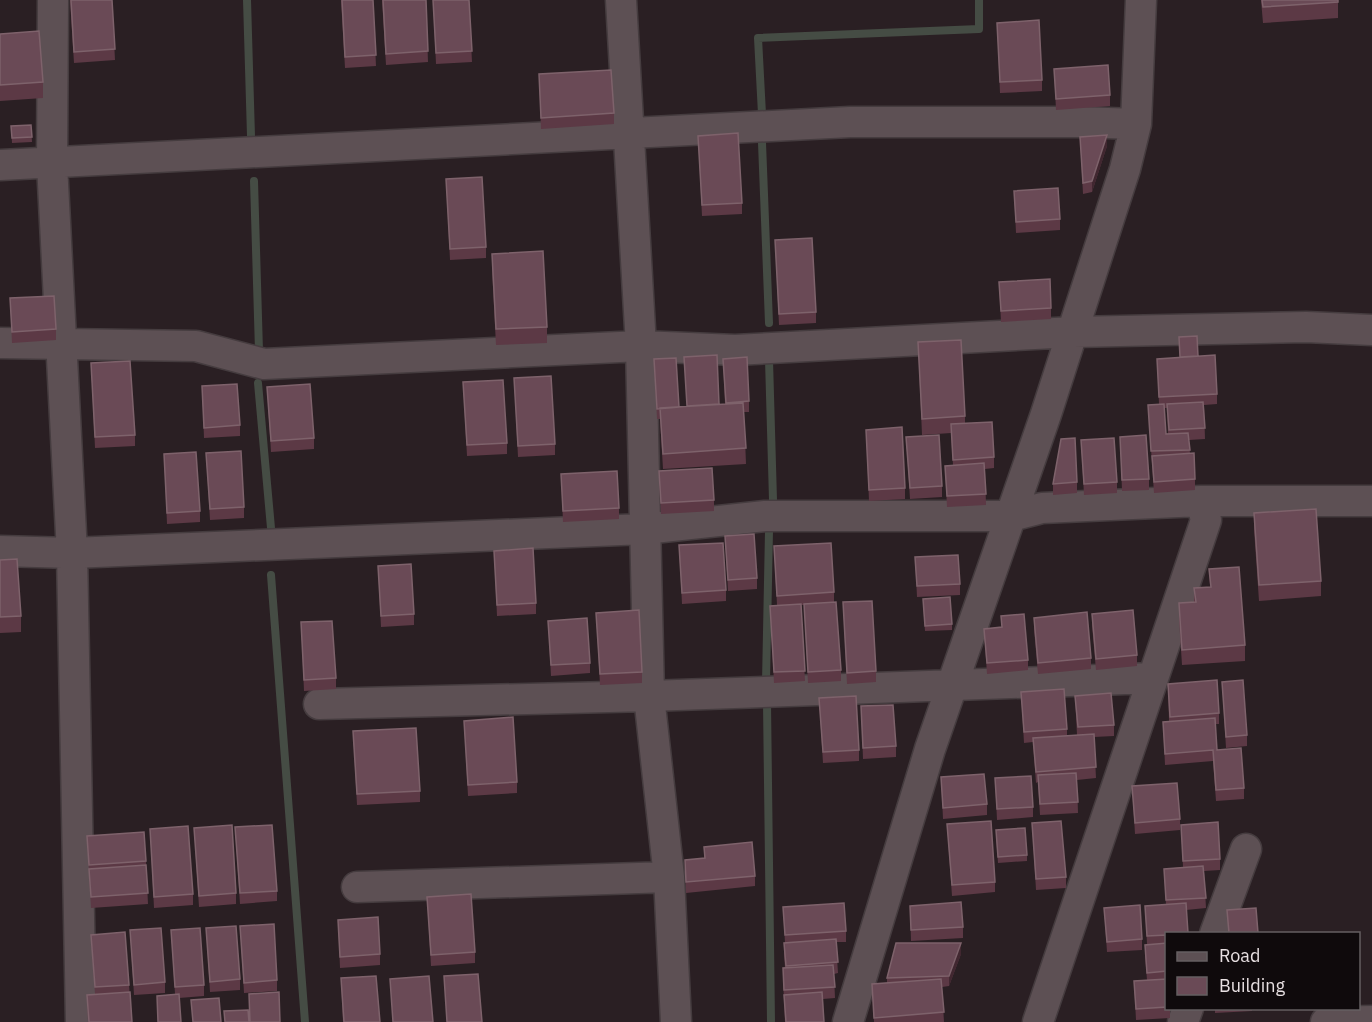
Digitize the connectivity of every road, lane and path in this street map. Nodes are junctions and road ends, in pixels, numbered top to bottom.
1 (52, 0) edge
2 (621, 0) edge
3 (1142, 0) edge
4 (1136, 124) junction
5 (630, 133) junction
6 (52, 164) junction
7 (0, 165) edge
8 (1372, 330) edge
9 (1074, 332) junction
10 (62, 342) junction
11 (0, 343) edge
12 (641, 346) junction
13 (1201, 501) junction
14 (1372, 501) edge
15 (1011, 516) junction
16 (644, 529) junction
17 (0, 551) edge
18 (72, 553) junction
19 (1153, 678) junction
20 (952, 685) junction
21 (649, 696) junction
22 (319, 704) dead end
23 (1246, 849) dead end
24 (669, 877) junction
25 (357, 887) dead end
26 (1215, 932) edge
27 (1372, 1020) edge
28 (81, 1022) edge
29 (676, 1022) edge
30 (848, 1022) edge
31 (1038, 1022) edge
32 (1326, 1022) edge

1 - 6 street
2 - 5 street
3 - 4 street
4 - 5 street
4 - 9 street
5 - 6 street
5 - 12 street
6 - 7 street
6 - 10 street
8 - 9 street
9 - 12 street
9 - 15 street
10 - 11 street
10 - 12 street
10 - 18 street
12 - 16 street
13 - 14 street
13 - 15 street
13 - 19 street
15 - 16 street
15 - 20 street
16 - 18 street
16 - 21 street
17 - 18 street
18 - 28 street
19 - 20 street
19 - 31 street
20 - 21 street
20 - 30 street
21 - 22 street
21 - 24 street
23 - 26 street
24 - 25 street
24 - 29 street
27 - 32 street

